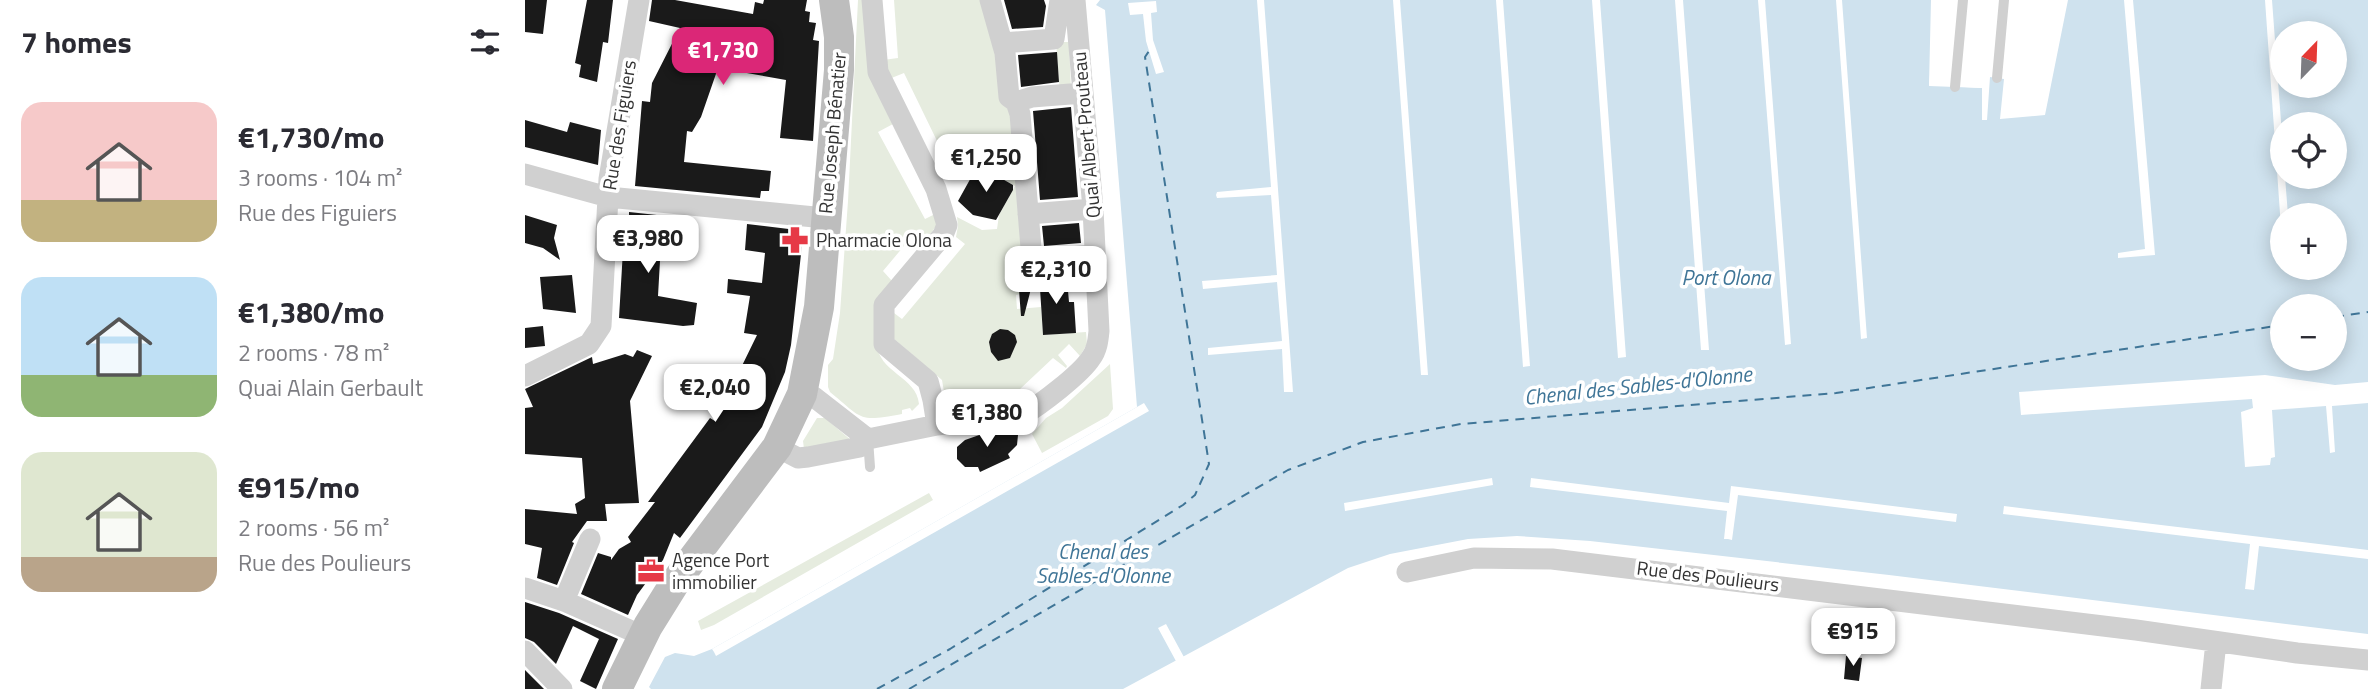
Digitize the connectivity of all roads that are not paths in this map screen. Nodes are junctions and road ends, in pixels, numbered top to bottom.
1 (639, 0) edge
2 (834, 0) edge
3 (872, 0) edge
4 (990, 0) edge
5 (1060, 0) edge
6 (1075, 0) edge
7 (1963, 0) edge
8 (2004, 0) edge
9 (1002, 43) junction
10 (1997, 78) dead end
11 (1955, 87) dead end
12 (1083, 93) junction
13 (1016, 102) junction
14 (525, 174) edge
15 (608, 197) junction
16 (1093, 209) junction
17 (1028, 214) junction
18 (825, 218) junction
19 (1094, 255) junction
20 (525, 376) edge
21 (802, 394) junction
22 (937, 425) junction
23 (868, 439) junction
24 (776, 447) junction
25 (870, 467) dead end
26 (590, 539) dead end
27 (1408, 572) dead end
28 (525, 588) edge
29 (564, 601) junction
30 (643, 636) junction
31 (2216, 642) junction
32 (525, 651) edge
33 (2368, 660) edge
34 (562, 689) edge
35 (617, 689) edge
36 (2211, 689) edge

1 - 15 street, Rue des Figuiers
2 - 18 street, Rue Joseph Bénatier
3 - 22 street
4 - 9 street
5 - 9 street
6 - 12 street, Quai Albert Prouteau
7 - 11 lane
8 - 10 lane
9 - 13 street
12 - 13 street
12 - 16 street, Quai Albert Prouteau
13 - 17 street
14 - 15 street
15 - 18 street
15 - 20 street, Rue des Figuiers
16 - 17 street
16 - 19 street, Quai Albert Prouteau
17 - 19 street
18 - 21 street, Rue Joseph Bénatier
19 - 22 street, Quai Albert Prouteau
21 - 23 street
21 - 24 street, Rue Joseph Bénatier
22 - 23 street
23 - 24 street
23 - 25 lane
24 - 30 street, Rue Joseph Bénatier
26 - 29 street
27 - 31 street, Rue des Poulieurs
28 - 29 street
29 - 30 street
30 - 35 street, Rue Joseph Bénatier
31 - 33 street, Rue des Poulieurs
31 - 36 street
32 - 34 street

